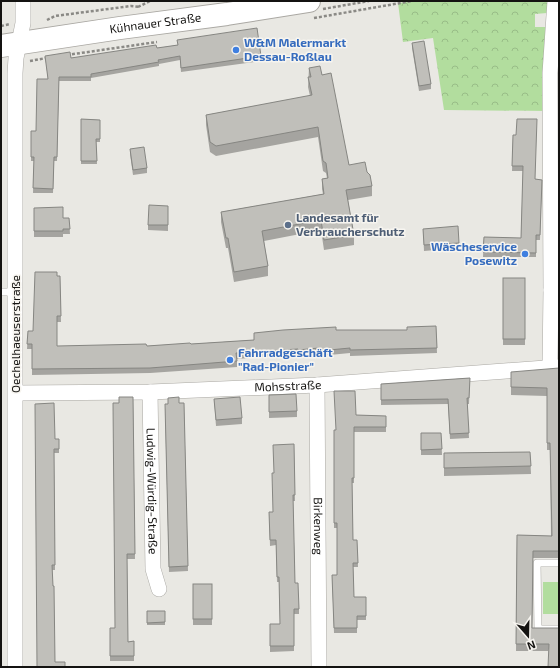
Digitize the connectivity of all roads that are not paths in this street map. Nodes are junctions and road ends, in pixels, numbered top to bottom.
1 (23, 1) edge
2 (309, 1) edge
3 (555, 1) edge
4 (14, 37) edge
5 (555, 290) edge
6 (8, 292) edge
7 (555, 367) edge
8 (317, 385) junction
9 (16, 392) junction
10 (150, 392) junction
11 (559, 563) edge
12 (160, 589) dead end
13 (559, 629) edge
14 (15, 667) edge
15 (318, 667) edge

1 - 4 street, Oechelhaeuserstraße
2 - 4 main road, Kühnauer Straße
3 - 5 street
4 - 6 street, Oechelhaeuserstraße
5 - 7 street
6 - 9 street, Oechelhaeuserstraße
7 - 8 street, Mohsstraße
8 - 10 street, Mohsstraße
8 - 15 street, Birkenweg
9 - 10 street, Mohsstraße
9 - 14 street, Oechelhaeuserstraße
10 - 12 street, Ludwig-Würdig-Straße
11 - 13 lane

